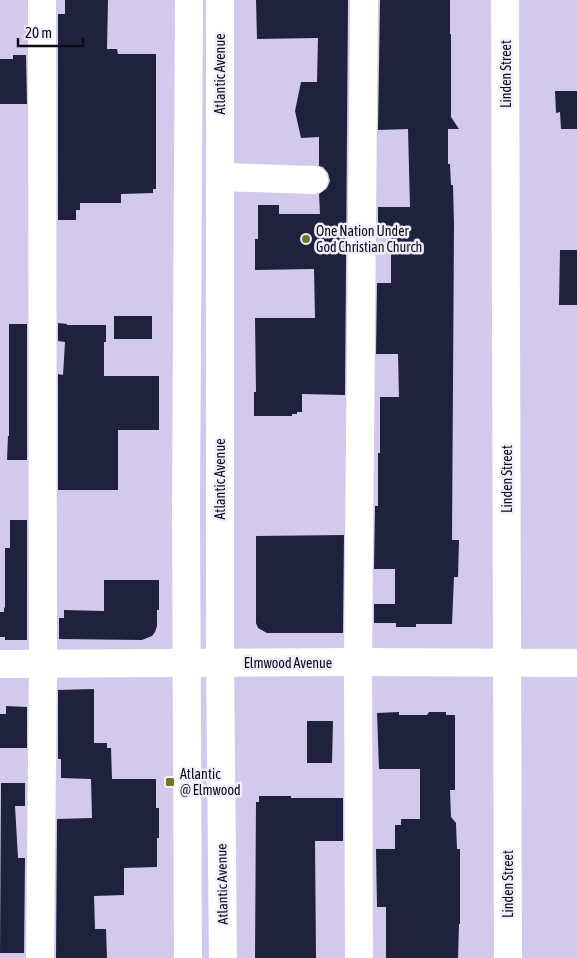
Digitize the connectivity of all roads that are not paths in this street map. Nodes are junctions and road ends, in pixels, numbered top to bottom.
1 (42, 0) edge
2 (189, 0) edge
3 (220, 0) edge
4 (364, 0) edge
5 (505, 0) edge
6 (221, 177) junction
7 (314, 180) dead end
8 (358, 662) junction
9 (186, 663) junction
10 (220, 663) junction
11 (0, 664) edge
12 (43, 664) junction
13 (508, 664) junction
14 (577, 664) edge
15 (40, 958) edge
16 (188, 958) edge
17 (223, 958) edge
18 (359, 958) edge
19 (508, 958) edge

1 - 12 main road
2 - 9 main road
3 - 6 main road, Atlantic Avenue
4 - 8 main road
5 - 13 main road, Linden Street
6 - 7 main road
6 - 10 main road, Atlantic Avenue
8 - 10 main road, Elmwood Avenue
8 - 13 main road, Elmwood Avenue
8 - 18 main road
9 - 10 main road, Elmwood Avenue
9 - 12 main road, Elmwood Avenue
9 - 16 main road
10 - 17 main road, Atlantic Avenue
11 - 12 main road, Elmwood Avenue
12 - 15 main road
13 - 14 main road, Elmwood Avenue
13 - 19 main road, Linden Street

